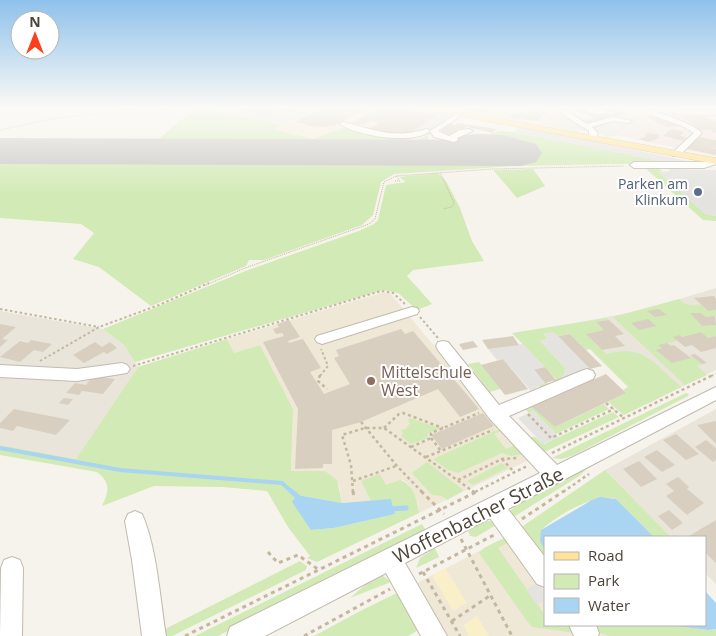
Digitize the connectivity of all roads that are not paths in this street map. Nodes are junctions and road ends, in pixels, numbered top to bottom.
1 (442, 137) edge
2 (457, 137) edge
3 (586, 137) edge
4 (694, 137) edge
5 (593, 138) joint
6 (676, 154) junction
7 (716, 162) edge
8 (634, 165) road end
9 (412, 311) road end
10 (322, 339) road end
11 (443, 346) road end
12 (122, 369) road end
13 (0, 372) edge
14 (587, 375) dead end
15 (716, 393) edge
16 (497, 416) junction
17 (554, 475) junction
18 (494, 507) junction
19 (135, 520) dead end
20 (391, 560) junction
21 (12, 568) dead end
22 (544, 575) edge
23 (443, 629) edge
24 (10, 636) edge
25 (154, 636) edge
26 (239, 636) edge

1 - 2 street
3 - 5 main road
4 - 6 street
5 - 6 main road
6 - 7 main road
7 - 8 street
9 - 10 street
11 - 16 street
12 - 13 street
14 - 16 street
15 - 17 street, Woffenbacher Straße
16 - 17 street
17 - 18 street, Woffenbacher Straße
18 - 20 street, Woffenbacher Straße
18 - 22 street
19 - 25 street
20 - 23 street
20 - 26 street, Woffenbacher Straße
21 - 24 street

